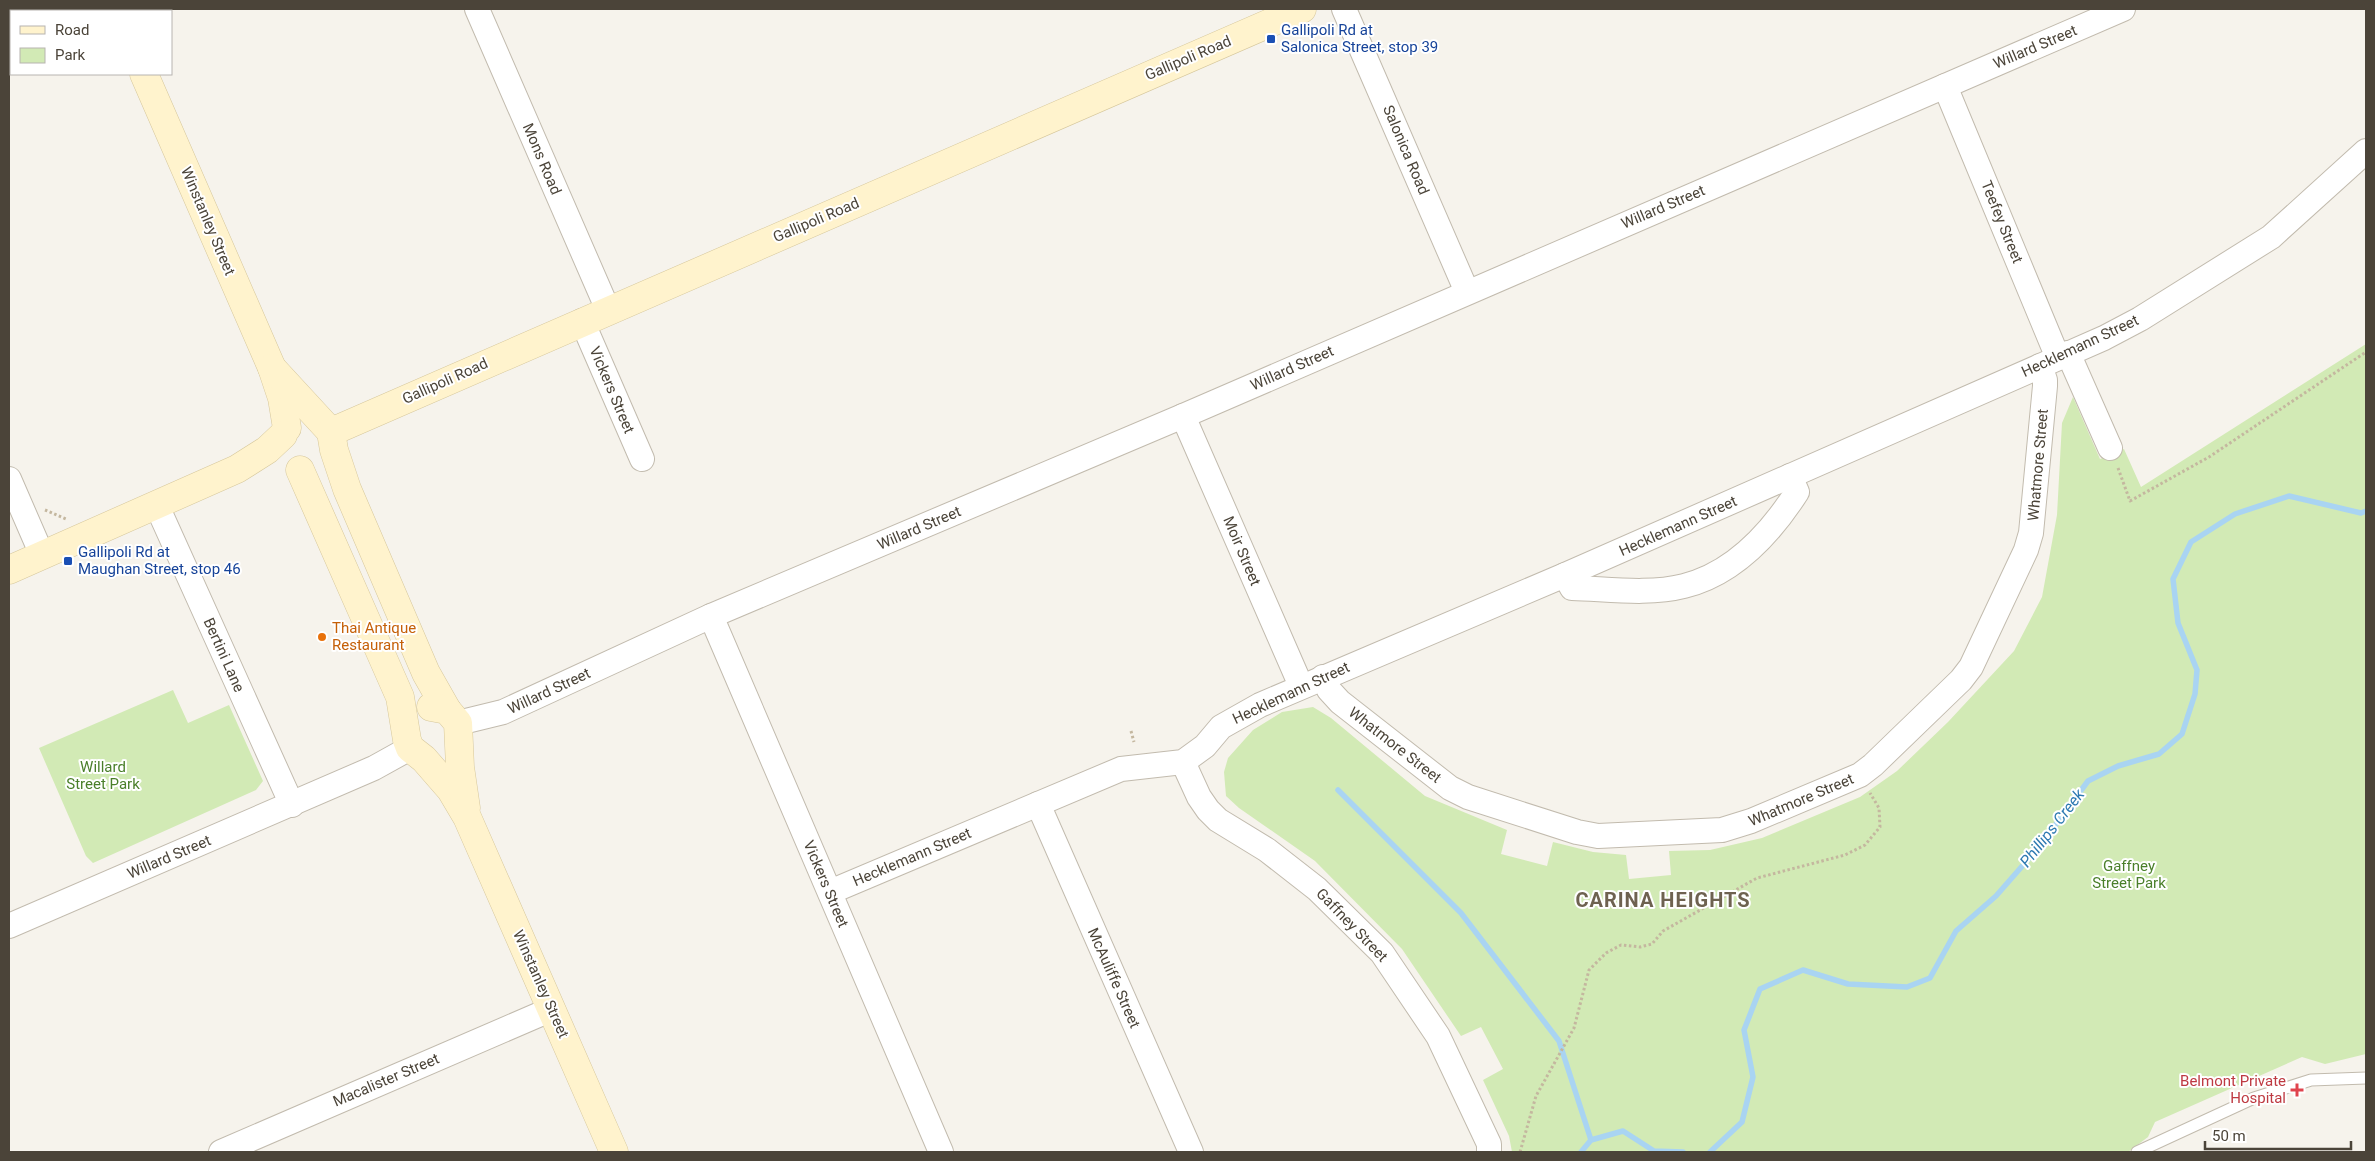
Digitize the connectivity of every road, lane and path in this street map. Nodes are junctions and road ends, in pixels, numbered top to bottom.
1 (477, 9) edge
2 (1302, 9) edge
3 (1344, 9) edge
4 (2124, 9) edge
5 (144, 75) edge
6 (1946, 86) junction
7 (2366, 151) edge
8 (1467, 292) junction
9 (608, 310) junction
10 (582, 322) junction
11 (2366, 352) edge
12 (2055, 359) junction
13 (272, 368) junction
14 (1183, 416) junction
15 (285, 432) junction
16 (328, 434) junction
17 (2110, 448) joint
18 (642, 459) dead end
19 (296, 468) junction
20 (237, 469) junction
21 (1790, 476) junction
22 (9, 479) edge
23 (157, 506) junction
24 (45, 510) dead end
25 (66, 519) dead end
26 (42, 555) junction
27 (9, 570) edge
28 (1565, 575) junction
29 (711, 616) junction
30 (1324, 677) junction
31 (1301, 686) junction
32 (455, 725) junction
33 (1131, 732) dead end
34 (1134, 742) dead end
35 (414, 746) junction
36 (1183, 762) junction
37 (1860, 775) junction
38 (1038, 804) junction
39 (292, 805) junction
40 (468, 817) junction
41 (830, 892) junction
42 (9, 926) edge
43 (552, 1009) junction
44 (2366, 1078) edge
45 (221, 1152) edge
46 (614, 1152) edge
47 (941, 1152) edge
48 (1191, 1152) edge
49 (1489, 1152) edge
50 (1520, 1152) edge
51 (2137, 1152) edge

1 - 9 street, Mons Road
2 - 9 street, Gallipoli Road
3 - 8 street, Salonica Road
4 - 6 street, Willard Street
5 - 13 street, Winstanley Street
6 - 8 street, Willard Street
6 - 12 street, Teefey Street
7 - 12 street, Hecklemann Street
8 - 14 street, Willard Street
9 - 10 street, Gallipoli Road
10 - 16 street, Gallipoli Road
10 - 18 street, Vickers Street
11 - 17 path
12 - 17 street, Teefey Street
12 - 21 street, Hecklemann Street
12 - 37 street, Whatmore Street
13 - 15 street, Winstanley Street
13 - 16 street, Winstanley Street
14 - 29 street, Willard Street
14 - 31 street, Moir Street
15 - 16 street
15 - 19 street, Winstanley Street
15 - 20 street
16 - 19 street
16 - 32 street, Winstanley Street
19 - 20 street
19 - 35 street, Winstanley Street
20 - 23 street
21 - 28 street, Hecklemann Street
21 - 28 street
22 - 26 street
23 - 26 street
23 - 39 street, Bertini Lane
24 - 25 path
26 - 27 street
28 - 30 street, Hecklemann Street
29 - 32 street, Willard Street
29 - 41 street, Vickers Street
30 - 31 street, Hecklemann Street
30 - 37 street, Whatmore Street
31 - 36 street, Hecklemann Street
32 - 35 street
32 - 35 street
32 - 40 street, Winstanley Street
33 - 34 path
35 - 39 street, Willard Street
35 - 40 street, Winstanley Street
36 - 38 street, Hecklemann Street
36 - 49 street, Gaffney Street
37 - 50 path
38 - 41 street, Hecklemann Street
38 - 48 street, McAuliffe Street
39 - 42 street, Willard Street
40 - 43 street, Winstanley Street
41 - 47 street, Vickers Street
43 - 45 street, Macalister Street
43 - 46 street, Winstanley Street
44 - 51 lane

